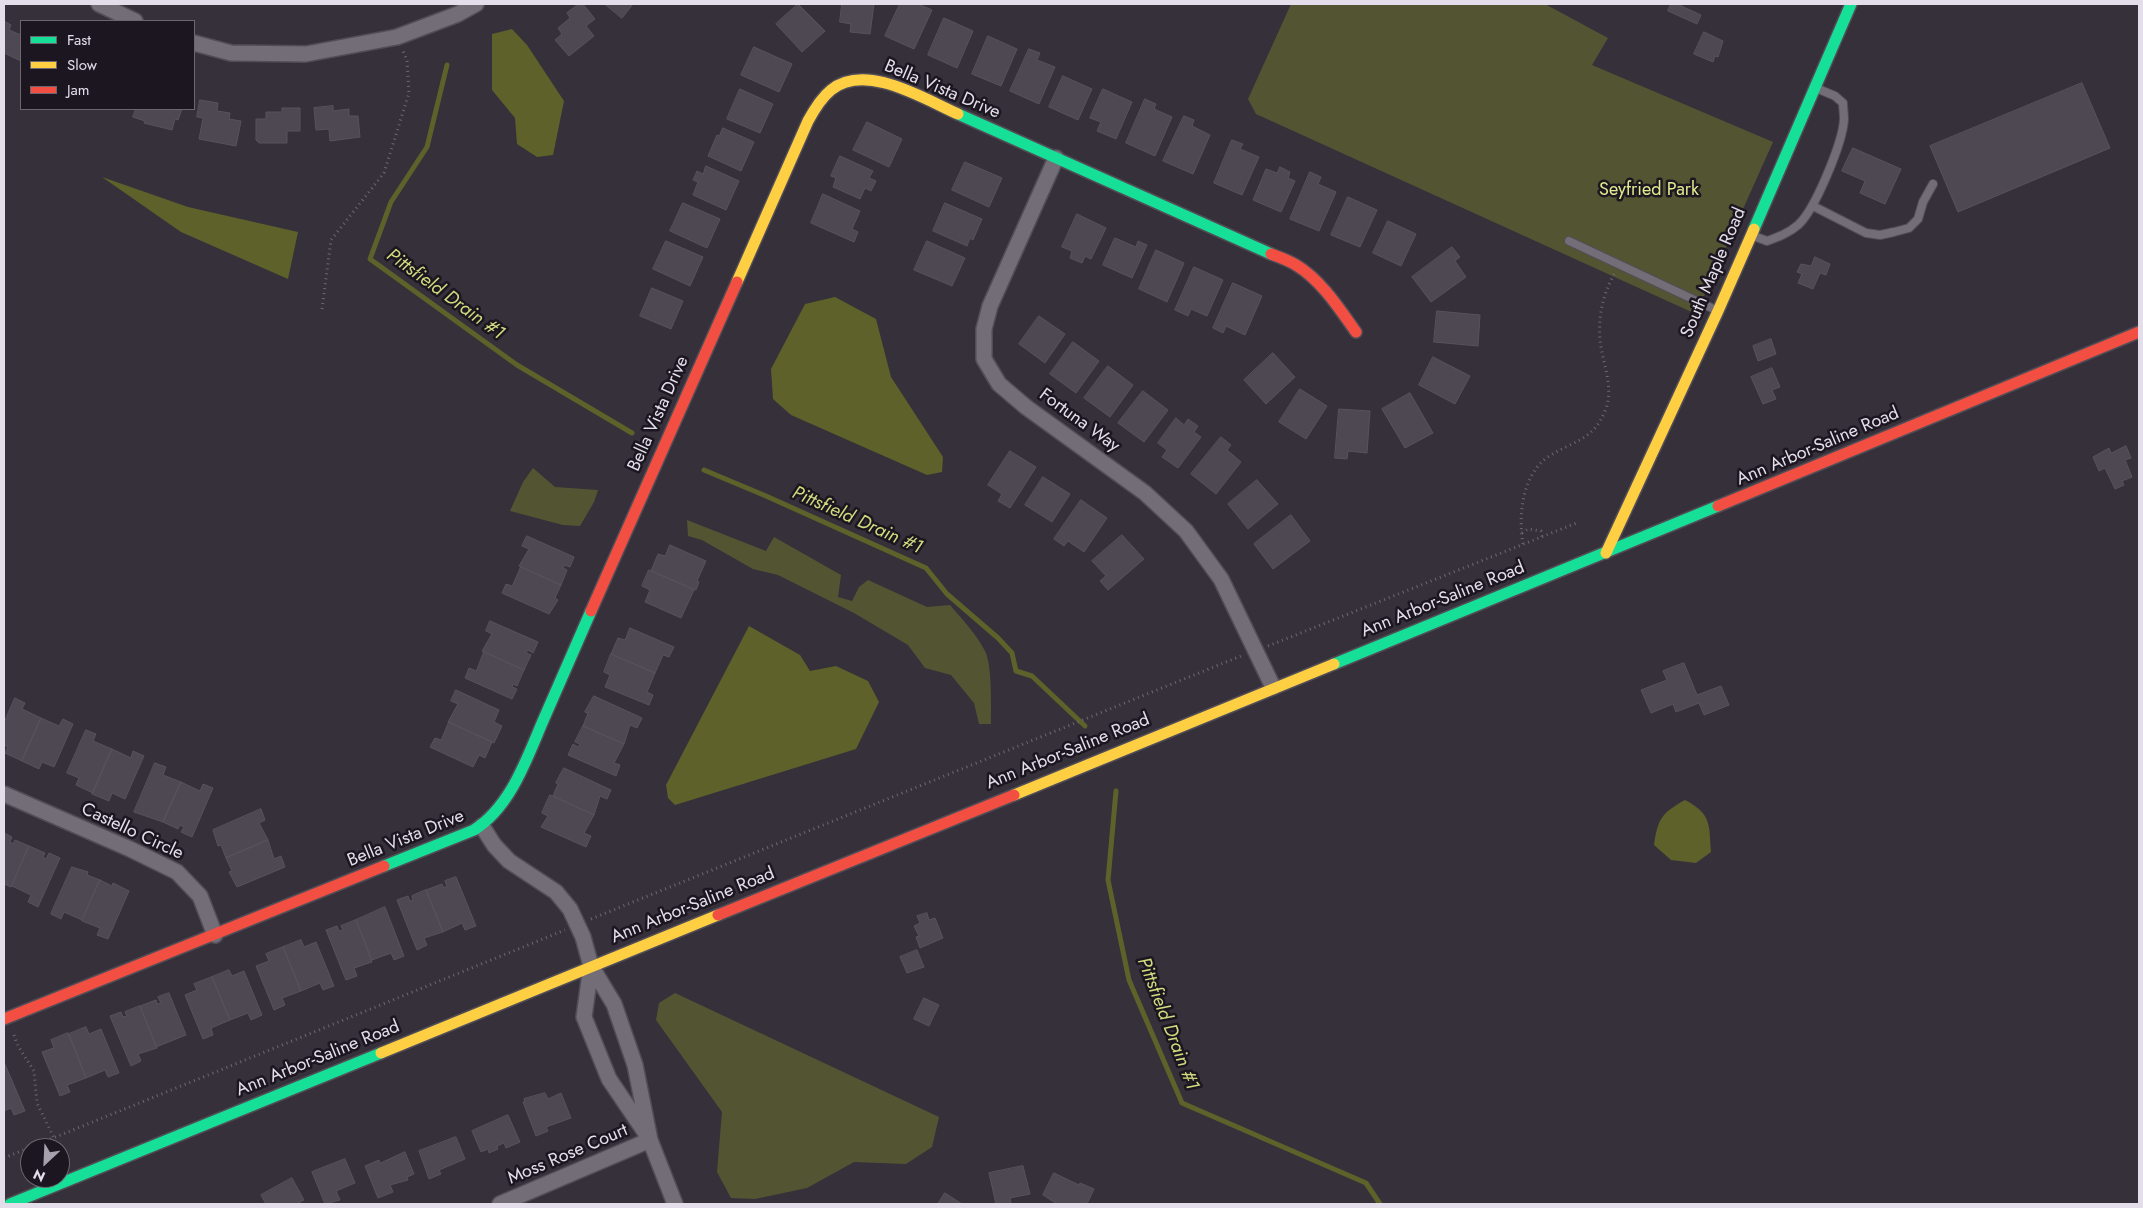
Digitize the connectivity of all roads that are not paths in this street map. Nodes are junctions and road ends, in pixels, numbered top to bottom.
1 (99, 4) edge
2 (476, 4) edge
3 (1851, 4) edge
4 (132, 20) edge
5 (195, 43) edge
6 (1814, 87) junction
7 (1056, 158) junction
8 (1933, 184) dead end
9 (1813, 206) junction
10 (1750, 234) junction
11 (1569, 241) dead end
12 (1718, 311) junction
13 (1356, 332) dead end
14 (2139, 332) edge
15 (1606, 554) junction
16 (1273, 687) junction
17 (4, 794) edge
18 (482, 826) junction
19 (216, 935) junction
20 (591, 966) junction
21 (4, 1019) edge
22 (650, 1140) junction
23 (10, 1204) edge
24 (500, 1204) edge
25 (675, 1204) edge

1 - 4 street
2 - 5 street
3 - 6 main road, South Maple Road
6 - 9 lane
6 - 10 main road, South Maple Road
7 - 13 main road, Bella Vista Drive
7 - 16 street, Fortuna Way
7 - 18 main road, Bella Vista Drive
8 - 9 lane
9 - 10 lane
10 - 12 main road, South Maple Road
11 - 12 lane
12 - 15 main road, South Maple Road
14 - 15 main road, Ann Arbor-Saline Road
15 - 16 main road, Ann Arbor-Saline Road
16 - 20 main road, Ann Arbor-Saline Road
17 - 19 street, Castello Circle
18 - 19 main road, Bella Vista Drive
18 - 20 street
19 - 21 main road, Bella Vista Drive
20 - 22 street
20 - 22 street
20 - 23 main road, Ann Arbor-Saline Road
22 - 24 street, Moss Rose Court
22 - 25 street

